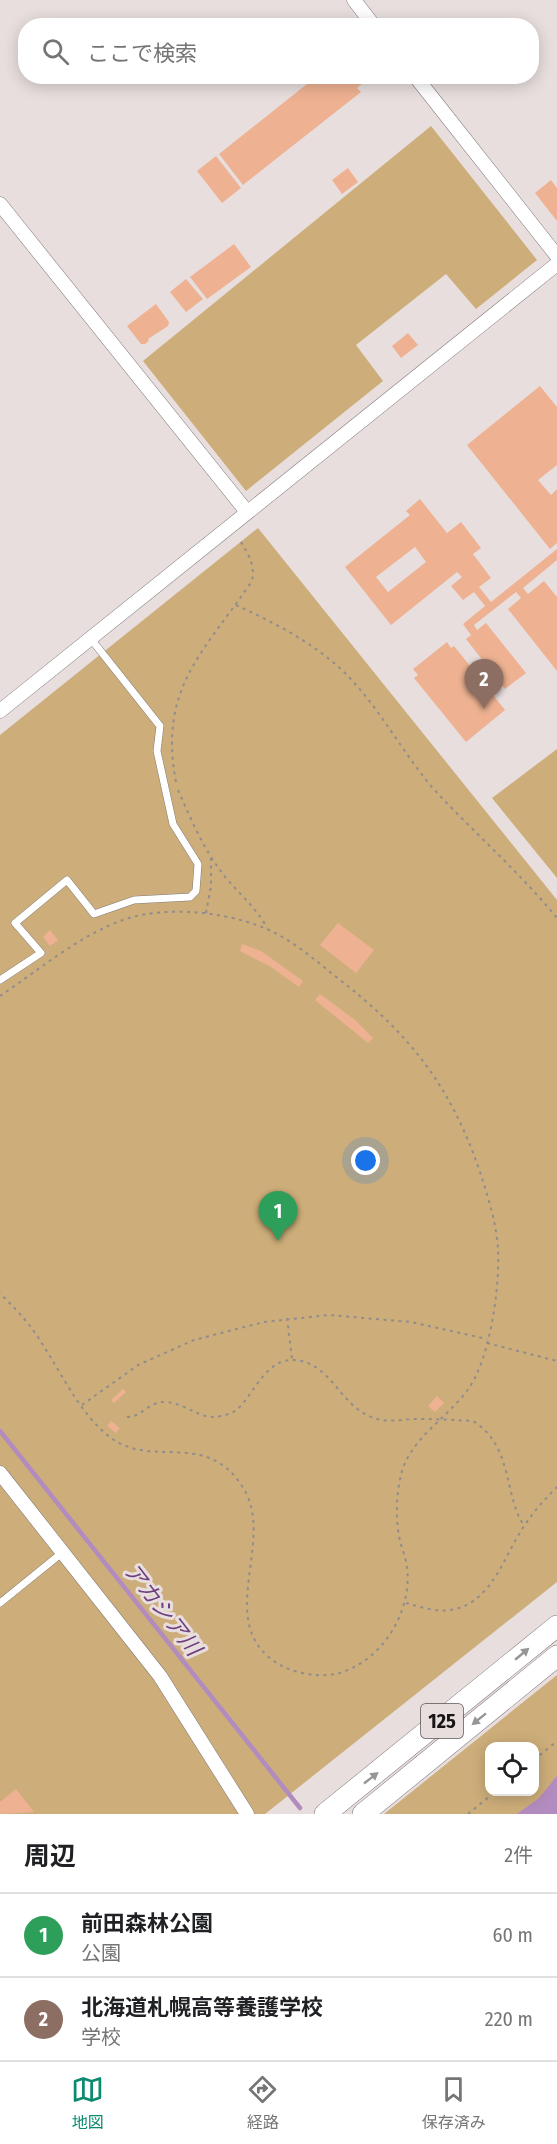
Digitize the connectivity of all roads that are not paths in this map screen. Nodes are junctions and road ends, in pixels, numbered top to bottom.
1 (354, 0) edge
2 (368, 18) edge
3 (421, 84) edge
4 (0, 204) edge
5 (557, 256) edge
6 (557, 264) edge
7 (247, 512) junction
8 (90, 638) junction
9 (0, 711) edge
10 (0, 980) edge
11 (0, 1473) edge
12 (63, 1551) junction
13 (0, 1603) edge
14 (557, 1626) edge
15 (557, 1656) edge
16 (247, 1814) edge
17 (325, 1814) edge
18 (363, 1814) edge

1 - 2 street
3 - 5 street
4 - 7 street
6 - 7 street
7 - 8 street
8 - 9 street
8 - 10 lane
11 - 12 street
12 - 13 lane
12 - 16 street
17 -> 14 main road, 125
15 -> 18 main road, 125

